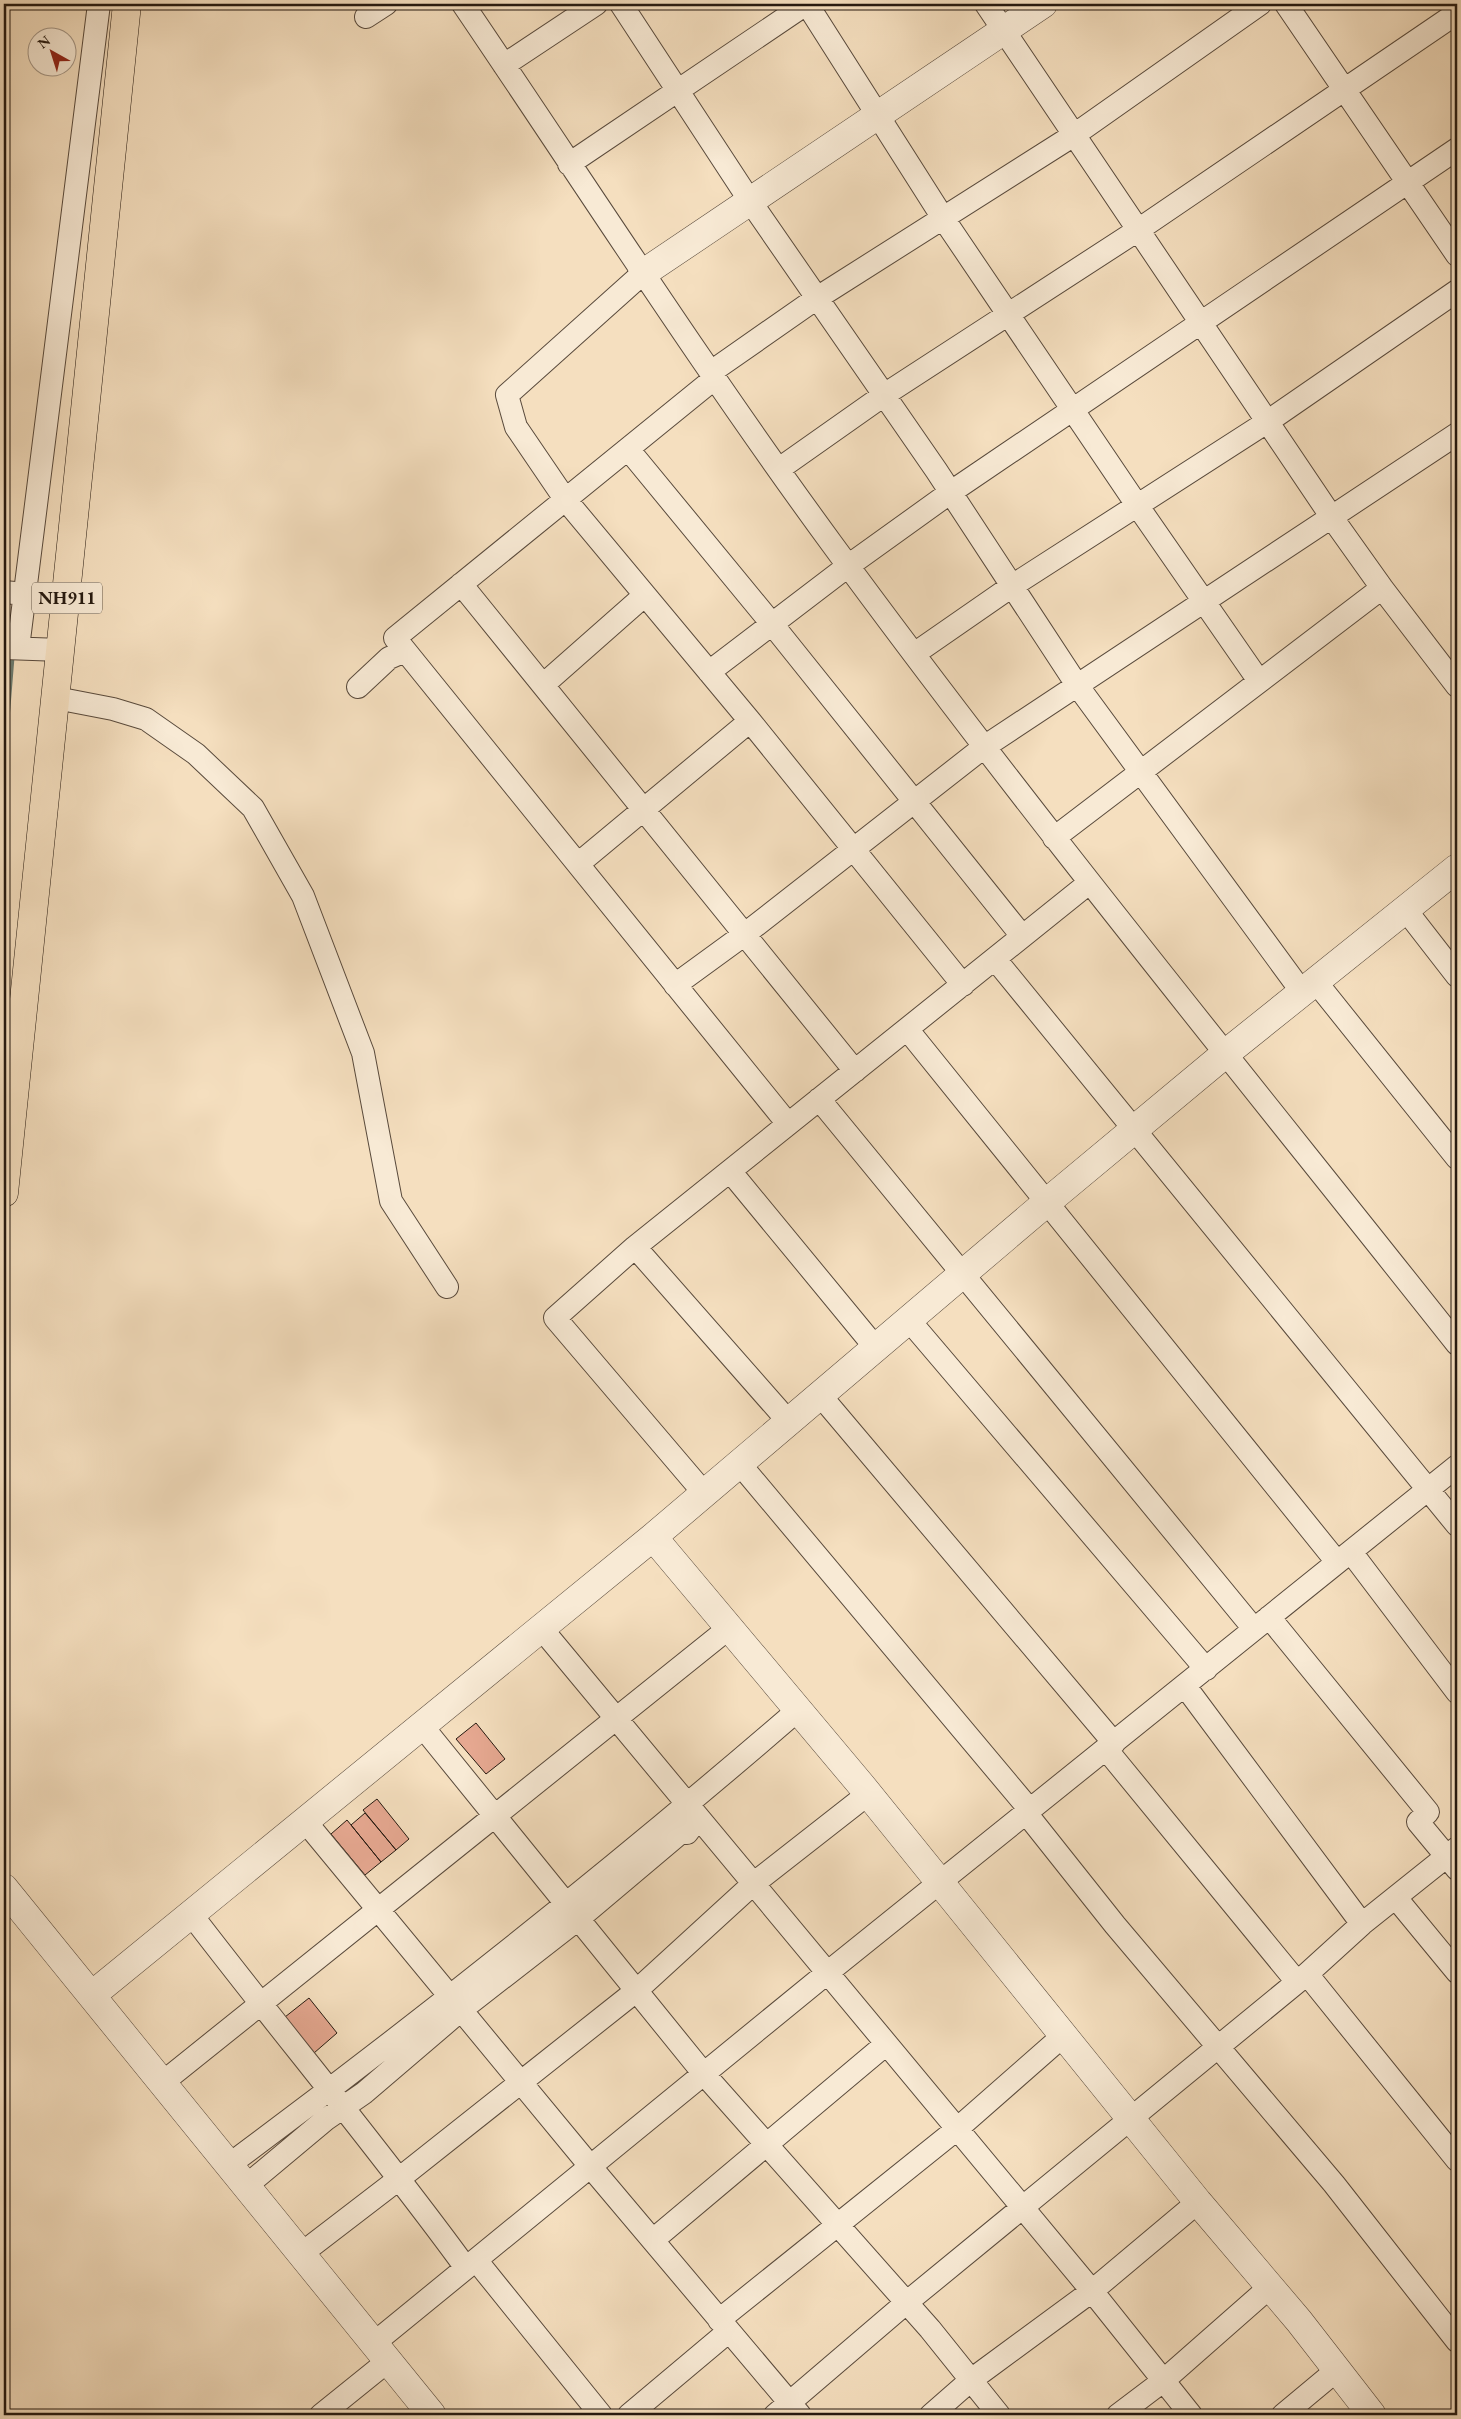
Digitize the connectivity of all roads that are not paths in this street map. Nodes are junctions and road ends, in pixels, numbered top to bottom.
1 (99, 4) edge
2 (127, 4) edge
3 (386, 4) edge
4 (463, 4) edge
5 (596, 4) edge
6 (622, 4) edge
7 (807, 4) edge
8 (986, 4) edge
9 (1043, 4) edge
10 (1260, 4) edge
11 (1286, 4) edge
12 (1457, 13) edge
13 (366, 17) dead end
14 (1004, 30) junction
15 (504, 65) junction
16 (1344, 89) junction
17 (678, 90) junction
18 (879, 115) junction
19 (1074, 135) junction
20 (1457, 150) edge
21 (570, 164) junction
22 (1408, 182) junction
23 (750, 201) junction
24 (943, 218) junction
25 (1138, 230) junction
26 (1457, 255) edge
27 (642, 274) junction
28 (1457, 291) edge
29 (817, 298) junction
30 (1008, 314) junction
31 (1201, 323) junction
32 (713, 375) junction
33 (884, 395) junction
34 (1072, 410) junction
35 (1267, 422) junction
36 (1457, 434) edge
37 (628, 449) junction
38 (779, 469) junction
39 (951, 492) junction
40 (565, 499) junction
41 (1137, 505) junction
42 (1331, 516) junction
43 (848, 566) junction
44 (461, 584) junction
45 (1012, 586) junction
46 (1382, 588) junction
47 (14, 593) edge
48 (645, 595) junction
49 (1203, 601) junction
50 (772, 624) junction
51 (11, 648) edge
52 (61, 650) junction
53 (405, 651) junction
54 (914, 654) junction
55 (709, 672) junction
56 (1260, 680) junction
57 (544, 685) junction
58 (1077, 685) junction
59 (1457, 686) edge
60 (358, 687) dead end
61 (56, 698) junction
62 (750, 721) junction
63 (984, 747) junction
64 (1140, 771) junction
65 (915, 802) junction
66 (643, 809) junction
67 (1054, 838) junction
68 (853, 848) junction
69 (578, 864) junction
70 (1457, 868) edge
71 (1089, 883) junction
72 (1405, 909) junction
73 (745, 934) junction
74 (1022, 936) junction
75 (995, 959) junction
76 (1457, 976) edge
77 (675, 985) junction
78 (963, 985) junction
79 (1309, 987) junction
80 (907, 1029) junction
81 (1226, 1054) junction
82 (855, 1071) junction
83 (819, 1100) junction
84 (788, 1124) junction
85 (1135, 1130) junction
86 (1457, 1158) edge
87 (730, 1171) junction
88 (4, 1192) edge
89 (1046, 1203) junction
90 (635, 1246) junction
91 (963, 1273) junction
92 (447, 1287) dead end
93 (908, 1319) junction
94 (1450, 1320) edge
95 (1457, 1344) edge
96 (875, 1347) junction
97 (820, 1394) junction
98 (788, 1421) junction
99 (739, 1463) junction
100 (1457, 1466) edge
101 (1428, 1489) junction
102 (704, 1493) junction
103 (1457, 1525) edge
104 (653, 1537) junction
105 (1344, 1557) junction
106 (1262, 1623) junction
107 (542, 1628) junction
108 (729, 1628) junction
109 (1206, 1668) junction
110 (1184, 1686) junction
111 (1457, 1692) edge
112 (798, 1710) junction
113 (617, 1719) junction
114 (422, 1726) junction
115 (1110, 1746) junction
116 (868, 1794) junction
117 (693, 1811) junction
118 (1028, 1812) junction
119 (495, 1817) junction
120 (305, 1821) junction
121 (1454, 1858) edge
122 (940, 1882) junction
123 (753, 1884) junction
124 (4, 1888) edge
125 (1396, 1898) junction
126 (378, 1908) junction
127 (572, 1912) junction
128 (191, 1914) junction
129 (1362, 1924) junction
130 (1457, 1972) edge
131 (827, 1973) junction
132 (1302, 1978) junction
133 (636, 1991) junction
134 (92, 1995) junction
135 (456, 2003) junction
136 (261, 2005) junction
137 (1064, 2035) junction
138 (885, 2045) junction
139 (1218, 2048) junction
140 (704, 2074) junction
141 (162, 2083) junction
142 (522, 2083) junction
143 (336, 2099) junction
144 (1133, 2119) junction
145 (957, 2129) junction
146 (768, 2145) junction
147 (1457, 2160) edge
148 (229, 2165) junction
149 (590, 2166) junction
150 (400, 2178) junction
151 (246, 2186) junction
152 (1198, 2202) junction
153 (1023, 2209) junction
154 (838, 2226) junction
155 (652, 2240) junction
156 (301, 2254) junction
157 (471, 2264) junction
158 (1271, 2286) junction
159 (1092, 2291) junction
160 (906, 2303) junction
161 (724, 2326) junction
162 (1457, 2341) edge
163 (381, 2352) junction
164 (1337, 2370) junction
165 (972, 2380) junction
166 (1162, 2381) junction
167 (788, 2411) edge
168 (321, 2415) edge
169 (432, 2415) edge
170 (602, 2415) edge
171 (629, 2415) edge
172 (931, 2415) edge
173 (999, 2415) edge
174 (1118, 2415) edge
175 (1191, 2415) edge
176 (1283, 2415) edge
177 (1372, 2415) edge

1 - 47 street
2 - 52 highway, NH911
3 - 13 street
4 - 15 street
5 - 15 street
6 - 17 street
7 - 17 street
7 - 18 street
8 - 14 street
9 - 14 street
10 - 19 street
11 - 16 street
12 - 16 street
14 - 18 street
14 - 19 street
15 - 21 street
16 - 22 street
16 - 25 street
17 - 21 street
17 - 23 street
18 - 23 street
18 - 24 street
19 - 24 street
19 - 25 street
20 - 22 street
21 - 27 street
22 - 26 street
22 - 31 street
23 - 27 street
23 - 29 street
24 - 29 street
24 - 30 street
25 - 30 street
25 - 31 street
27 - 32 street
27 - 40 street
28 - 35 street
29 - 32 street
29 - 33 street
30 - 33 street
30 - 34 street
31 - 34 street
31 - 35 street
32 - 37 street
32 - 38 street
33 - 38 street
33 - 39 street
34 - 39 street
34 - 41 street
35 - 41 street
35 - 42 street
36 - 42 street
37 - 40 street
37 - 50 street
38 - 43 street
39 - 43 street
39 - 45 street
40 - 44 street
40 - 48 street
41 - 45 street
41 - 49 street
42 - 46 street
42 - 49 street
43 - 50 street
43 - 54 street
44 - 53 street
44 - 57 street
45 - 54 street
45 - 58 street
46 - 56 street
46 - 59 street
47 - 51 street
48 - 55 street
48 - 57 street
49 - 56 street
49 - 58 street
50 - 55 street
50 - 65 street
51 - 52 street
52 - 61 highway, NH911
53 - 60 street
53 - 69 street
54 - 63 street
55 - 62 street
56 - 64 street
57 - 66 street
58 - 63 street
58 - 64 street
61 - 88 highway, NH911
61 - 92 street
62 - 66 street
62 - 68 street
63 - 65 street
63 - 67 street
64 - 67 street
64 - 79 street
65 - 68 street
65 - 74 street
66 - 69 street
66 - 73 street
67 - 71 street
68 - 73 street
68 - 78 street
69 - 77 street
70 - 72 street
71 - 74 street
71 - 81 street
72 - 76 street
72 - 79 street
73 - 77 street
73 - 82 street
74 - 75 street
75 - 78 street
75 - 85 street
77 - 84 street
78 - 80 street
79 - 81 street
79 - 86 street
80 - 82 street
80 - 89 street
81 - 85 street
81 - 94 street
82 - 83 street
83 - 84 street
83 - 91 street
84 - 87 street
85 - 89 street
85 - 101 street
87 - 90 street
87 - 96 street
89 - 91 street
89 - 105 street
90 - 98 street
90 - 102 street
91 - 93 street
91 - 106 street
93 - 96 street
93 - 109 street
94 - 95 street
96 - 97 street
97 - 98 street
97 - 115 street
98 - 99 street
99 - 102 street
99 - 118 street
100 - 101 street
101 - 103 street
101 - 105 street
102 - 104 street
104 - 107 street
104 - 108 street
105 - 106 street
105 - 111 street
106 - 109 street
106 - 121 street
107 - 113 street
107 - 114 street
108 - 112 street
108 - 113 street
109 - 110 street
110 - 115 street
110 - 129 street
112 - 116 street
112 - 117 street
113 - 117 street
113 - 119 street
114 - 119 street
114 - 120 street
115 - 118 street
115 - 132 street
116 - 122 street
116 - 123 street
117 - 123 street
117 - 127 street
118 - 122 street
118 - 139 street
119 - 126 street
119 - 127 street
120 - 126 street
120 - 128 street
121 - 125 street
122 - 131 street
122 - 137 street
123 - 131 street
123 - 133 street
124 - 134 street
125 - 129 street
125 - 130 street
126 - 135 street
126 - 136 street
127 - 133 street
127 - 135 street
128 - 134 street
128 - 136 street
129 - 132 street
131 - 138 street
131 - 140 street
132 - 139 street
132 - 147 street
133 - 140 street
133 - 142 street
134 - 141 street
135 - 142 street
135 - 143 street
136 - 141 street
136 - 143 street
137 - 144 street
137 - 145 street
138 - 145 street
138 - 146 street
139 - 144 street
139 - 162 street
140 - 146 street
140 - 149 street
141 - 148 street
142 - 149 street
142 - 150 street
143 - 148 street
143 - 150 street
143 - 151 street
144 - 152 street
144 - 153 street
145 - 153 street
145 - 154 street
146 - 154 street
146 - 155 street
148 - 151 street
149 - 155 street
149 - 157 street
150 - 156 street
150 - 157 street
151 - 156 street
152 - 158 street
152 - 159 street
153 - 159 street
153 - 160 street
154 - 160 street
154 - 161 street
155 - 161 street
156 - 163 street
157 - 163 street
157 - 170 street
158 - 164 street
158 - 166 street
159 - 165 street
159 - 166 street
160 - 165 street
160 - 167 street
161 - 167 street
161 - 171 street
163 - 168 street
163 - 169 street
164 - 176 street
164 - 177 street
165 - 172 street
165 - 173 street
166 - 174 street
166 - 175 street

